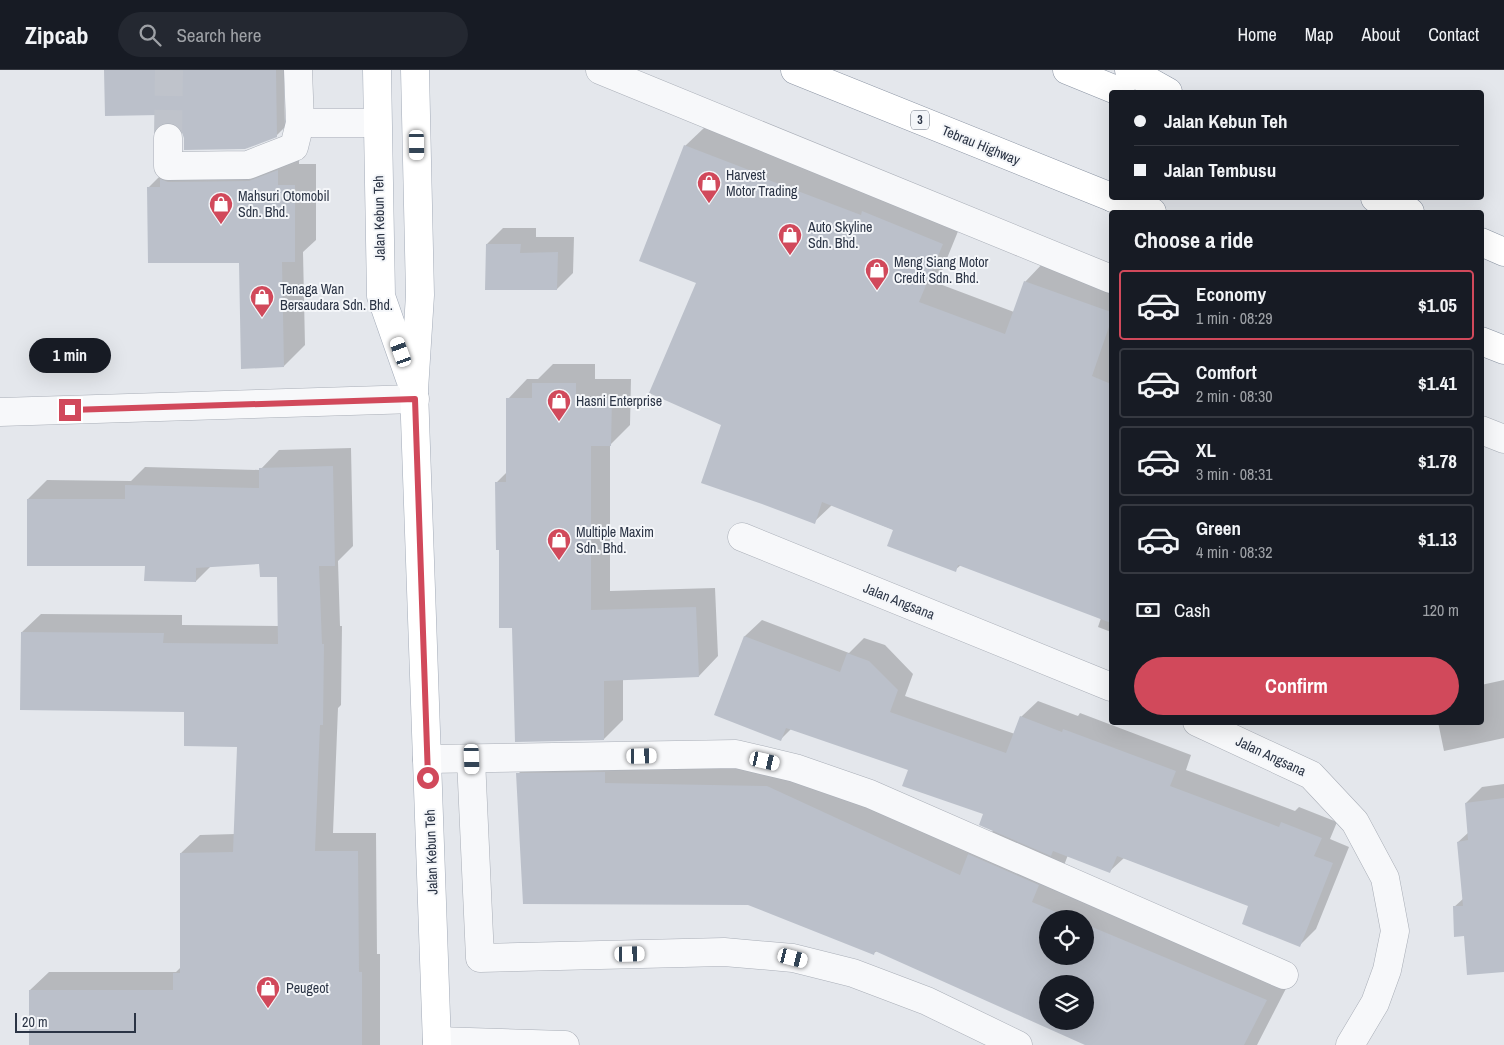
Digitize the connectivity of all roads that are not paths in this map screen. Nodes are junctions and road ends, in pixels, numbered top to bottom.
1 (298, 70) edge
2 (377, 70) edge
3 (415, 70) edge
4 (600, 70) edge
5 (795, 70) edge
6 (1067, 70) edge
7 (1129, 70) edge
8 (1116, 90) edge
9 (1164, 90) edge
10 (300, 123) junction
11 (377, 123) junction
12 (168, 138) tunnel mouth
13 (1109, 196) edge
14 (1120, 200) edge
15 (1380, 200) edge
16 (1147, 210) edge
17 (1405, 210) edge
18 (1484, 243) edge
19 (1504, 252) edge
20 (1109, 278) edge
21 (1484, 342) edge
22 (1504, 350) edge
23 (414, 394) junction
24 (0, 412) edge
25 (1484, 431) edge
26 (1504, 439) edge
27 (742, 537) dead end
28 (1109, 686) edge
29 (1204, 725) edge
30 (427, 759) junction
31 (472, 759) junction
32 (1284, 975) dead end
33 (437, 1043) edge
34 (565, 1045) edge
35 (1018, 1045) edge
36 (1350, 1045) edge

1 - 10 street
2 - 11 main road, Jalan Kebun Teh
3 - 23 main road, Jalan Kebun Teh
4 - 20 street
5 - 13 main road, Tebrau Highway / 3
6 - 8 main road
7 - 9 main road
10 - 11 street
10 - 12 street
11 - 23 main road, Jalan Kebun Teh
14 - 16 main road, Tebrau Highway / 3
15 - 17 main road
18 - 19 main road
21 - 22 main road
23 - 24 street
23 - 30 main road, Jalan Kebun Teh
25 - 26 street
27 - 28 street, Jalan Angsana
29 - 36 street, Jalan Angsana
30 - 31 street
30 - 33 main road, Jalan Kebun Teh
31 - 32 street
31 - 35 street
33 - 34 street

